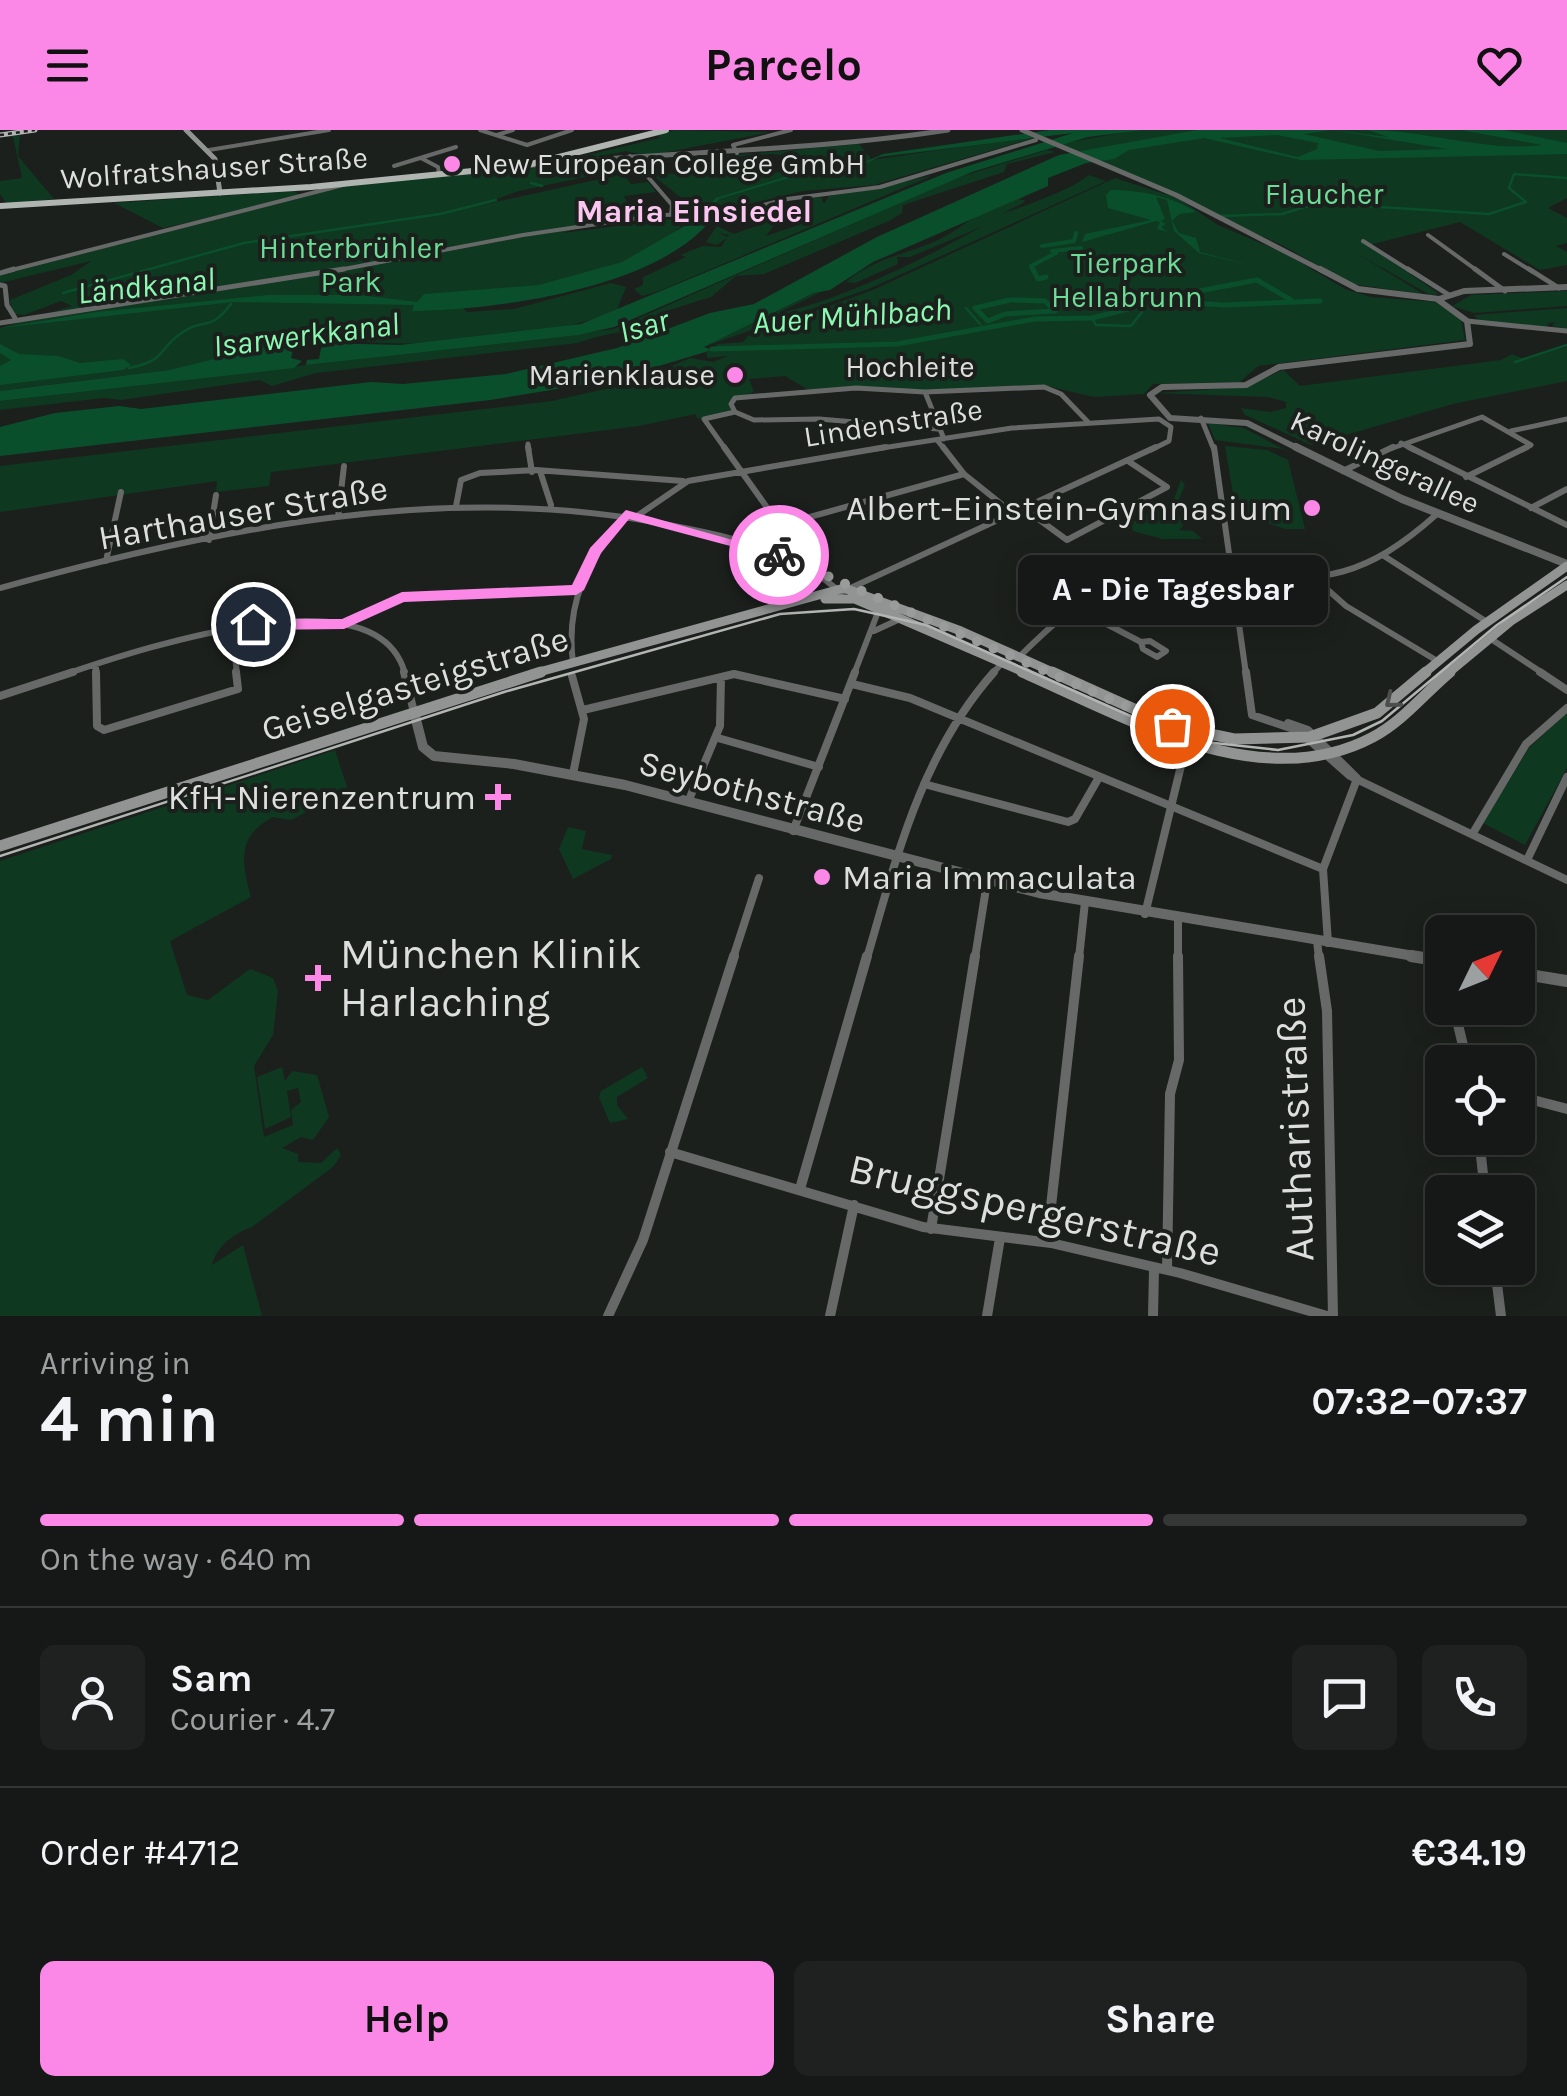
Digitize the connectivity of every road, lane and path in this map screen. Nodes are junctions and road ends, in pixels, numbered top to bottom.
1 (200, 130) edge
2 (330, 130) edge
3 (480, 130) edge
4 (512, 130) edge
5 (572, 130) edge
6 (666, 130) edge
7 (792, 130) edge
8 (948, 130) edge
9 (188, 131) edge
10 (648, 132) edge
11 (497, 135) junction
12 (1032, 136) edge
13 (456, 147) dead end
14 (209, 150) junction
15 (737, 153) junction
16 (421, 158) junction
17 (473, 158) dead end
18 (642, 159) junction
19 (394, 166) dead end
20 (523, 166) junction
21 (480, 170) junction
22 (440, 174) junction
23 (1118, 174) joint
24 (346, 184) junction
25 (216, 193) junction
26 (0, 206) edge
27 (671, 215) junction
28 (1428, 234) dead end
29 (1364, 241) dead end
30 (1504, 254) dead end
31 (0, 273) edge
32 (1, 285) edge
33 (1563, 288) edge
34 (1506, 292) junction
35 (1450, 295) junction
36 (1437, 298) junction
37 (1449, 307) junction
38 (15, 318) junction
39 (1467, 321) junction
40 (0, 323) edge
41 (1553, 330) junction
42 (1567, 331) edge
43 (1554, 340) dead end
44 (925, 392) junction
45 (735, 412) junction
46 (1201, 418) junction
47 (1567, 420) edge
48 (1088, 422) junction
49 (938, 429) junction
50 (910, 430) junction
51 (1511, 431) junction
52 (941, 439) junction
53 (919, 442) junction
54 (1401, 443) junction
55 (528, 444) dead end
56 (1128, 461) junction
57 (344, 466) dead end
58 (536, 471) junction
59 (1342, 471) junction
60 (741, 472) junction
61 (964, 474) junction
62 (1466, 477) junction
63 (688, 481) junction
64 (1567, 489) edge
65 (121, 492) dead end
66 (216, 495) dead end
67 (545, 496) junction
68 (1120, 497) dead end
69 (537, 505) junction
70 (551, 505) junction
71 (1132, 505) junction
72 (456, 506) junction
73 (1531, 508) junction
74 (1026, 510) junction
75 (626, 514) junction
76 (1438, 514) junction
77 (637, 516) junction
78 (1015, 516) junction
79 (338, 517) junction
80 (1567, 524) edge
81 (781, 525) junction
82 (209, 540) junction
83 (1384, 556) junction
84 (791, 558) junction
85 (106, 561) junction
86 (1567, 565) edge
87 (1231, 571) junction
88 (816, 573) junction
89 (871, 578) junction
90 (1319, 582) junction
91 (1567, 584) edge
92 (0, 588) edge
93 (576, 590) junction
94 (838, 593) junction
95 (871, 596) junction
96 (890, 604) junction
97 (1072, 606) junction
98 (878, 612) junction
99 (900, 619) junction
100 (1487, 622) junction
101 (344, 624) junction
102 (232, 629) junction
103 (874, 631) junction
104 (1490, 639) junction
105 (1141, 642) dead end
106 (1019, 658) junction
107 (1003, 661) junction
108 (573, 662) junction
109 (1439, 662) junction
110 (96, 667) junction
111 (572, 676) dead end
112 (721, 676) junction
113 (852, 684) junction
114 (1567, 690) edge
115 (0, 696) edge
116 (846, 699) junction
117 (1567, 708) edge
118 (583, 710) junction
119 (414, 712) junction
120 (956, 718) junction
121 (383, 722) junction
122 (418, 732) junction
123 (1311, 737) junction
124 (718, 738) junction
125 (1188, 742) junction
126 (1328, 753) junction
127 (819, 767) junction
128 (573, 774) junction
129 (1567, 778) edge
130 (1098, 779) junction
131 (1358, 780) junction
132 (924, 784) junction
133 (688, 802) junction
134 (1172, 810) junction
135 (793, 831) junction
136 (1473, 832) junction
137 (0, 846) edge
138 (898, 860) junction
139 (1527, 860) junction
140 (1323, 869) junction
141 (758, 878) dead end
142 (1567, 880) edge
143 (987, 882) junction
144 (1085, 902) junction
145 (1144, 914) junction
146 (1178, 919) junction
147 (1322, 942) junction
148 (1425, 958) edge
149 (1535, 976) edge
150 (1567, 981) edge
151 (1535, 1100) edge
152 (1567, 1108) edge
153 (670, 1152) junction
154 (800, 1188) junction
155 (854, 1204) junction
156 (932, 1229) junction
157 (1000, 1238) junction
158 (1047, 1242) junction
159 (1160, 1270) junction
160 (1497, 1285) edge
161 (608, 1316) edge
162 (830, 1316) edge
163 (987, 1316) edge
164 (1153, 1316) edge
165 (1330, 1316) edge
166 (1501, 1316) edge

1 - 9 street
2 - 14 street
3 - 11 street
4 - 11 street
5 - 11 street
6 - 10 main road, Wolfratshauser Straße
7 - 15 street
8 - 15 street
9 - 14 main road
10 - 20 main road, Wolfratshauser Straße
12 - 23 street
12 - 27 street
13 - 16 street
14 - 25 main road
15 - 18 street
16 - 19 street
16 - 22 street
17 - 21 street
18 - 20 street
18 - 27 street
20 - 21 main road, Wolfratshauser Straße
21 - 22 main road, Wolfratshauser Straße
22 - 24 main road, Wolfratshauser Straße
23 - 36 street
24 - 25 main road, Wolfratshauser Straße
24 - 31 street
25 - 26 main road, Wolfratshauser Straße
27 - 38 street
28 - 34 street
29 - 35 street
30 - 33 street
32 - 38 street
33 - 34 street
34 - 35 street
35 - 36 street
35 - 37 street
36 - 37 street
37 - 39 street
38 - 40 street
39 - 41 street
39 - 46 street, Karolingerallee
41 - 42 street
41 - 43 street
44 - 45 street, Hochleite
44 - 48 street, Hochleite
44 - 49 street
45 - 50 street
45 - 60 street
46 - 59 street, Karolingerallee
46 - 87 street
47 - 51 street
48 - 52 street, Lindenstraße
48 - 56 street, Lindenstraße
49 - 50 street
49 - 52 street
50 - 53 street
51 - 54 street
51 - 62 street
52 - 53 street, Lindenstraße
52 - 61 street
53 - 60 street, Lindenstraße
54 - 59 street
54 - 62 street
55 - 58 street
56 - 71 street
56 - 74 street
57 - 79 street
58 - 63 street
58 - 67 street
58 - 72 street
59 - 76 street, Karolingerallee
60 - 63 street, Lindenstraße
60 - 81 street
61 - 78 street
61 - 81 street
62 - 73 street
63 - 77 street, Lindenstraße
64 - 73 street
65 - 85 street
66 - 82 street
67 - 69 street
67 - 70 street
68 - 71 street
69 - 70 street, Harthauser Straße
69 - 72 street, Harthauser Straße
70 - 75 street, Harthauser Straße
71 - 74 street
72 - 79 street, Harthauser Straße
73 - 80 street
74 - 78 street
75 - 77 street, Harthauser Straße
75 - 93 street
76 - 83 street
76 - 86 street, Karolingerallee
77 - 84 street, Harthauser Straße
78 - 89 street
79 - 82 street, Harthauser Straße
81 - 84 street
82 - 85 street, Harthauser Straße
83 - 90 street
83 - 100 street
84 - 88 street, Harthauser Straße
85 - 92 street, Harthauser Straße
86 - 100 main road
87 - 90 street
87 - 97 street
87 - 123 street
88 - 94 street, Harthauser Straße
88 - 94 street
89 - 94 street
89 - 95 street
90 - 109 street
91 - 104 main road
93 - 101 street
93 - 108 street
94 - 95 main road
94 - 98 main road
94 - 108 main road, Geiselgasteigstraße
95 - 96 main road
96 - 98 main road
96 - 106 main road
97 - 105 street
97 - 106 street
98 - 99 main road
98 - 103 street
99 - 103 street
99 - 107 main road
100 - 109 main road
101 - 102 street
101 - 119 street
102 - 110 street
102 - 110 street
103 - 113 street
104 - 114 street
104 - 126 main road
106 - 123 main road
107 - 120 street
107 - 125 main road
108 - 119 main road, Geiselgasteigstraße
109 -> 123 main road
110 - 115 street
111 - 118 street
112 - 116 street
112 - 118 street
112 - 124 street
113 - 116 street
113 - 120 street
116 - 127 street
117 - 136 street
118 - 128 street
119 - 121 main road, Geiselgasteigstraße
119 - 122 street
120 - 130 street
120 - 132 street
121 - 122 street
121 - 137 main road, Geiselgasteigstraße
122 - 128 street, Seybothstraße
123 - 126 street
124 - 127 street
124 - 133 street
125 - 126 main road
125 - 134 street
126 - 131 street
127 - 135 street
128 - 133 street, Seybothstraße
129 - 139 street
130 - 132 street
130 - 134 street
131 - 136 street
131 - 140 street, Autharistraße
132 - 138 street
133 - 135 street, Seybothstraße
134 - 140 street
134 - 145 street
135 - 138 street, Seybothstraße
136 - 139 street
138 - 143 street, Seybothstraße
138 - 154 street
139 - 142 street
140 - 147 street, Autharistraße
141 - 153 street
143 - 144 street, Seybothstraße
143 - 156 street
144 - 145 street, Seybothstraße
144 - 158 street
145 - 146 street, Seybothstraße
146 - 147 street, Seybothstraße
146 - 159 street
147 - 148 street, Seybothstraße
147 - 165 street, Autharistraße
149 - 150 street
151 - 152 street
153 - 154 street, Bruggspergerstraße
153 - 161 street
154 - 155 street, Bruggspergerstraße
155 - 156 street, Bruggspergerstraße
155 - 162 street
156 - 157 street, Bruggspergerstraße
157 - 158 street, Bruggspergerstraße
157 - 163 street
158 - 159 street, Bruggspergerstraße
159 - 164 street
159 - 165 street, Bruggspergerstraße
160 - 166 street

